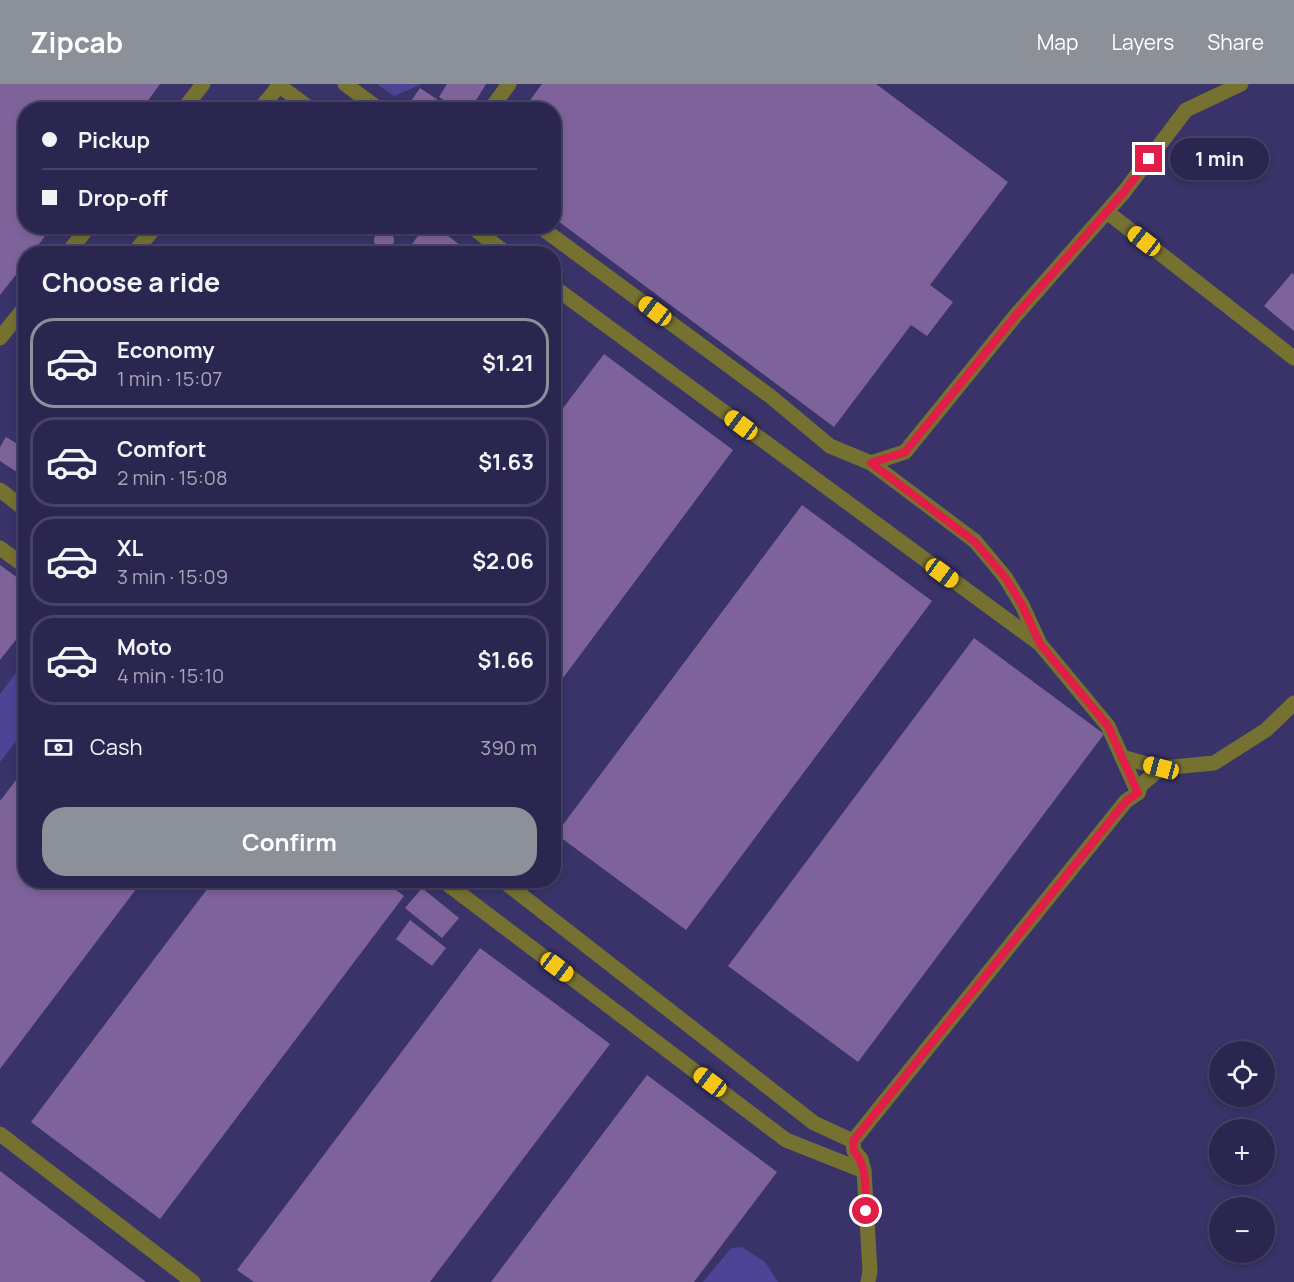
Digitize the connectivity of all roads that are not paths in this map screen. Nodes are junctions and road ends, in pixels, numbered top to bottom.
1 (203, 84) edge
2 (345, 84) edge
3 (509, 84) edge
4 (1241, 84) edge
5 (278, 85) edge
6 (189, 102) edge
7 (265, 102) edge
8 (301, 102) edge
9 (369, 102) edge
10 (496, 102) edge
11 (1107, 212) junction
12 (83, 234) edge
13 (149, 234) edge
14 (481, 234) edge
15 (550, 234) edge
16 (73, 246) edge
17 (140, 246) edge
18 (497, 246) edge
19 (561, 292) edge
20 (18, 316) edge
21 (0, 338) edge
22 (1294, 358) edge
23 (871, 463) junction
24 (0, 490) edge
25 (18, 504) edge
26 (0, 548) edge
27 (18, 561) edge
28 (1040, 644) junction
29 (1294, 703) edge
30 (1122, 757) junction
31 (1161, 768) junction
32 (1138, 793) junction
33 (453, 888) edge
34 (512, 888) edge
35 (0, 1134) edge
36 (853, 1141) junction
37 (864, 1171) junction
38 (187, 1280) edge
39 (868, 1282) edge

1 - 6 lane
2 - 9 lane
3 - 10 lane
4 - 11 lane
5 - 7 lane
5 - 8 lane
11 - 22 lane
11 - 23 lane
12 - 16 lane
13 - 17 lane
14 - 18 lane
15 - 23 lane
19 - 28 lane
20 - 21 lane
23 - 28 lane
24 - 25 lane
26 - 27 lane
28 - 30 lane
29 - 31 lane
30 - 31 lane
30 - 32 lane
31 - 32 lane
32 - 36 lane
33 - 37 lane
34 - 36 lane
35 - 38 lane
36 - 37 lane
37 - 39 lane

